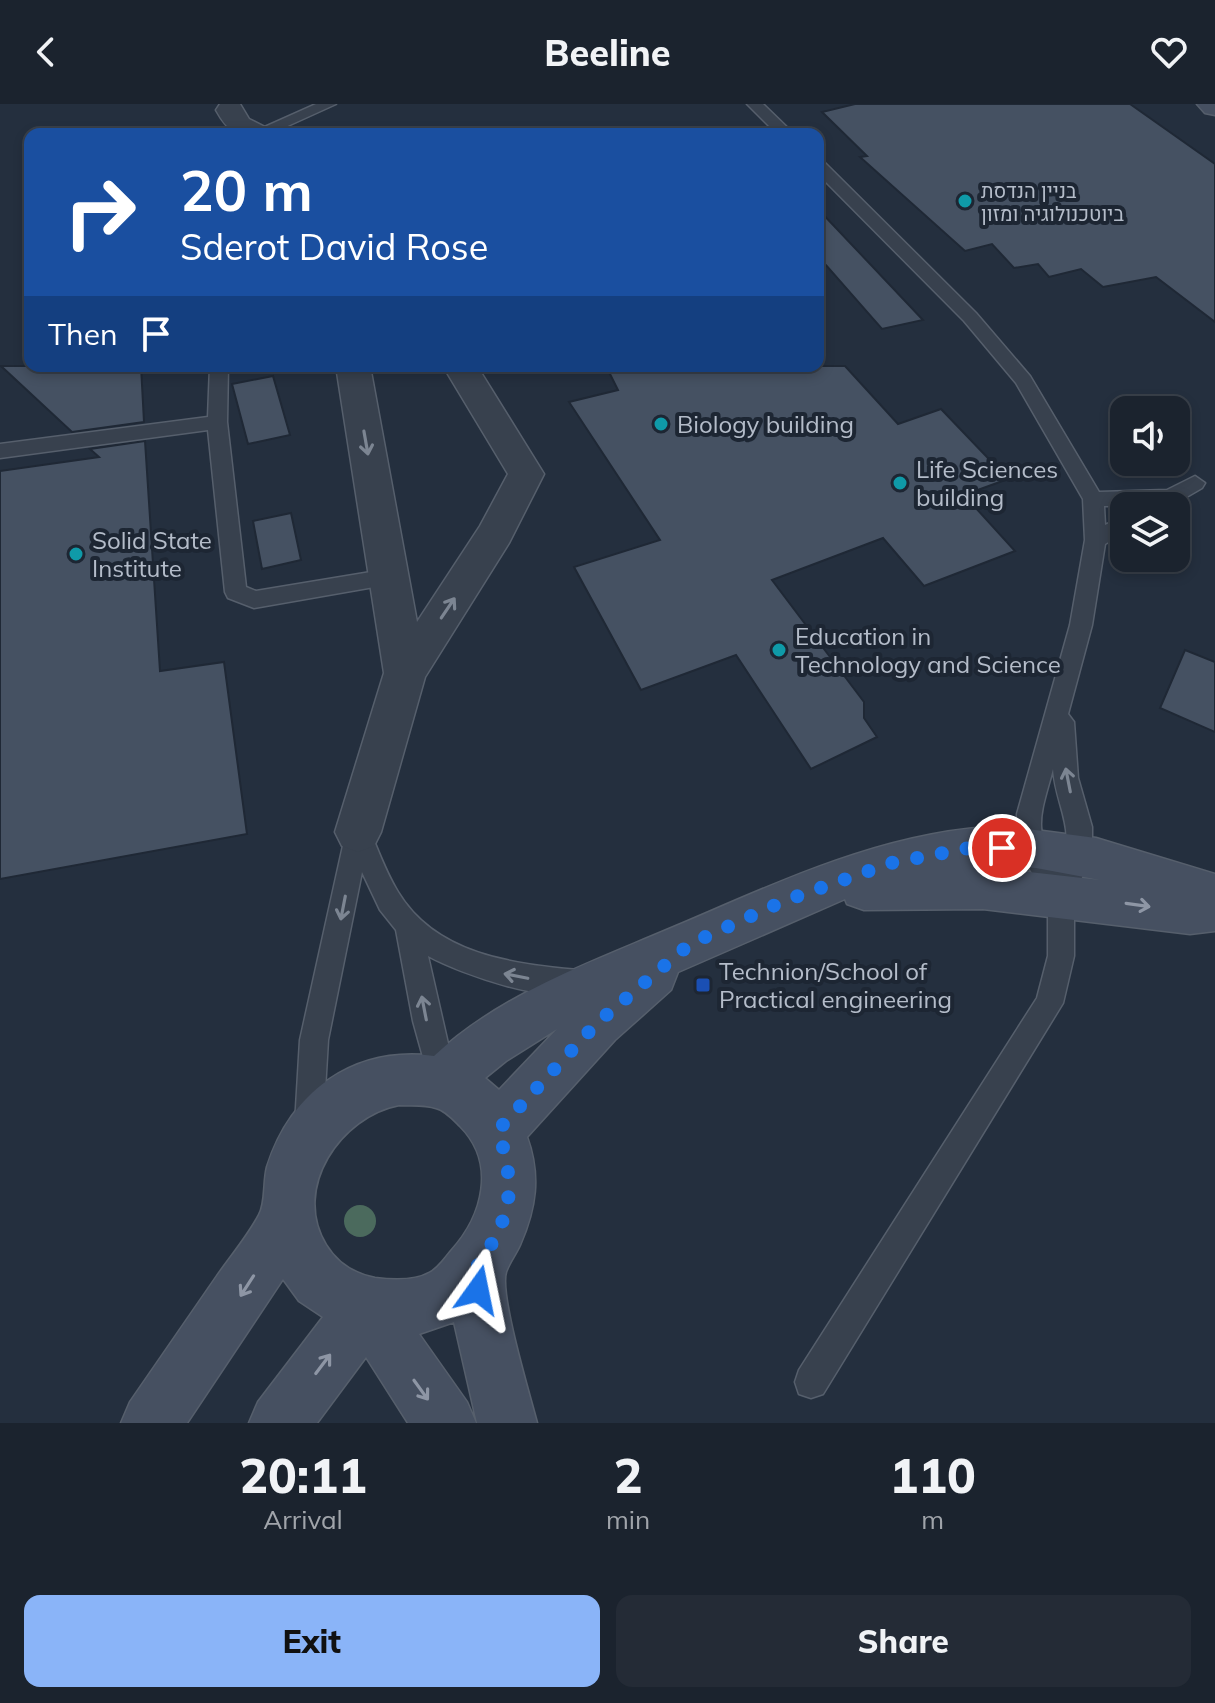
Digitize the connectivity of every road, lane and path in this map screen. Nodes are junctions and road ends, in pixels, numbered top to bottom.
1 (329, 104) edge
2 (754, 104) edge
3 (230, 110) dead end
4 (246, 128) edge
5 (271, 128) edge
6 (780, 128) edge
7 (824, 171) edge
8 (219, 372) edge
9 (354, 372) edge
10 (464, 372) edge
11 (217, 422) junction
12 (0, 451) edge
13 (1195, 483) dead end
14 (1179, 492) edge
15 (1093, 499) junction
16 (1110, 500) edge
17 (1110, 531) edge
18 (1095, 540) junction
19 (389, 577) junction
20 (405, 673) junction
21 (1061, 704) junction
22 (358, 832) junction
23 (1030, 849) junction
24 (1070, 875) junction
25 (817, 889) junction
26 (1215, 895) edge
27 (1215, 910) edge
28 (408, 924) junction
29 (690, 944) junction
30 (594, 985) junction
31 (443, 1083) junction
32 (498, 1130) junction
33 (308, 1137) junction
34 (289, 1220) junction
35 (476, 1268) junction
36 (368, 1307) junction
37 (811, 1382) dead end
38 (151, 1423) edge
39 (279, 1423) edge
40 (446, 1423) edge
41 (507, 1423) edge

1 - 5 lane
2 - 6 lane
3 - 4 street
7 - 15 lane
8 - 11 lane
9 -> 19 street
20 -> 10 street
11 - 12 lane
11 - 19 lane
13 - 14 lane
15 - 16 lane
15 - 18 lane
17 - 18 lane
18 - 21 lane
19 - 20 street
20 - 22 street
21 - 23 lane
24 -> 21 lane
22 - 28 lane
22 -> 33 lane
23 - 24 street
23 - 25 street
24 - 25 street
24 - 26 street
24 -> 27 street
24 - 37 lane
25 - 29 street
30 -> 28 lane
31 -> 28 lane
29 - 30 street
29 - 32 street
30 - 31 street
31 - 32 street
31 - 33 street
32 - 35 street
33 - 34 street
34 - 36 street
34 -> 38 street
35 - 36 street
35 - 41 street
39 -> 36 street
36 -> 40 street

